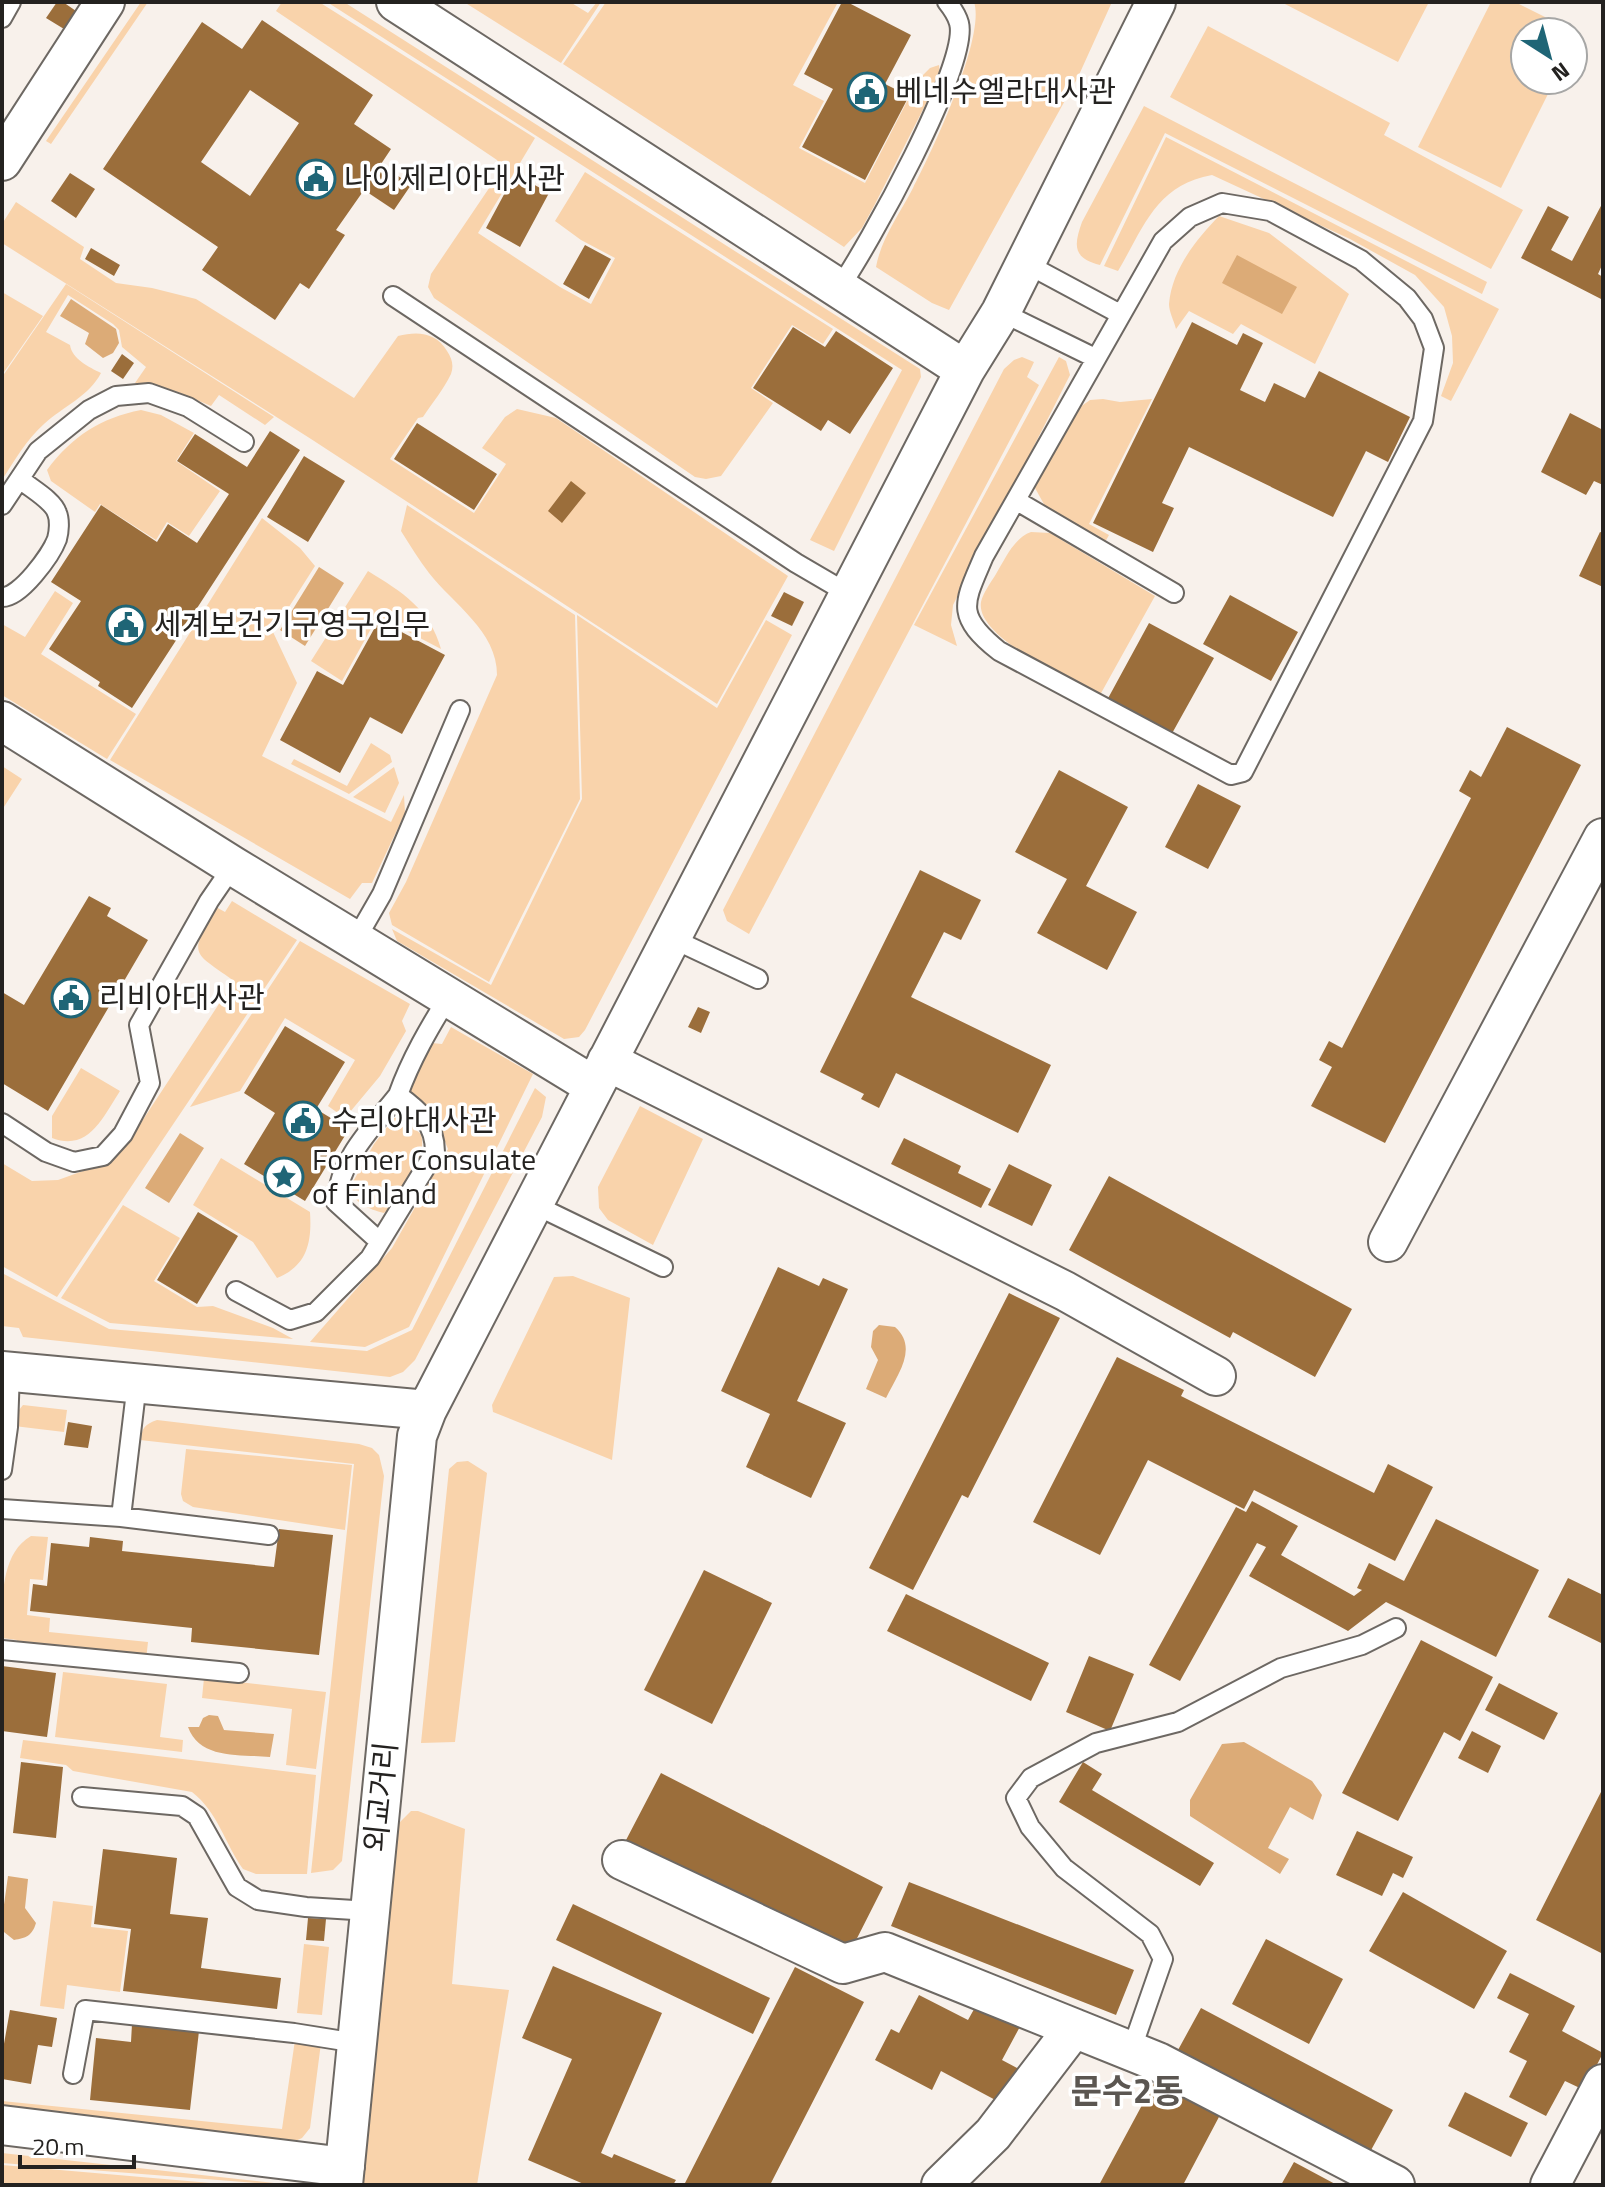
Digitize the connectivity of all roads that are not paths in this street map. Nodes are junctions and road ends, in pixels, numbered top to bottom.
1 (11, 2) edge
2 (105, 2) edge
3 (396, 2) edge
4 (947, 2) edge
5 (1156, 2) edge
6 (2, 18) edge
7 (2, 161) edge
8 (1025, 263) junction
9 (839, 288) junction
10 (393, 296) dead end
11 (1001, 312) junction
12 (1120, 314) junction
13 (1095, 358) junction
14 (965, 370) junction
15 (244, 442) dead end
16 (20, 479) junction
17 (1017, 501) junction
18 (2, 505) edge
19 (1174, 593) dead end
20 (849, 594) junction
21 (2, 597) edge
22 (460, 710) dead end
23 (2, 721) edge
24 (1603, 838) edge
25 (233, 866) junction
26 (671, 938) junction
27 (355, 941) junction
28 (758, 979) dead end
29 (449, 996) junction
30 (601, 1073) junction
31 (398, 1095) junction
32 (2, 1123) edge
33 (533, 1204) junction
34 (380, 1242) junction
35 (1388, 1242) dead end
36 (663, 1267) dead end
37 (236, 1291) dead end
38 (6, 1371) edge
39 (1216, 1376) dead end
40 (137, 1383) junction
41 (427, 1410) junction
42 (2, 1470) edge
43 (2, 1509) edge
44 (121, 1517) junction
45 (269, 1535) dead end
46 (1396, 1628) dead end
47 (2, 1650) edge
48 (239, 1673) dead end
49 (82, 1797) dead end
50 (622, 1860) dead end
51 (370, 1911) junction
52 (1074, 2028) junction
53 (357, 2043) junction
54 (1131, 2051) junction
55 (73, 2074) dead end
56 (1603, 2084) edge
57 (2, 2125) edge
58 (344, 2176) edge
59 (941, 2185) edge
60 (1395, 2185) edge
61 (1550, 2185) edge

1 - 6 lane
2 - 7 street
3 - 9 street
4 - 9 lane
5 - 8 street, 외교거리
8 - 11 street, 외교거리
8 - 12 lane
9 - 14 street
10 - 20 lane
11 - 13 lane
11 - 14 street, 외교거리
12 - 13 lane
12 - 17 lane
13 - 17 lane
14 - 20 street, 외교거리
15 - 16 lane
16 - 18 lane
16 - 21 lane
17 - 19 lane
20 - 26 street, 외교거리
22 - 27 lane
23 - 25 street
24 - 35 street
25 - 27 street
25 - 32 lane
26 - 28 lane
26 - 30 street, 외교거리
27 - 29 street
29 - 30 street
29 - 31 lane
30 - 33 street, 외교거리
30 - 39 street
31 - 34 lane
31 - 34 lane
33 - 36 lane
33 - 41 street, 외교거리
34 - 37 lane
38 - 40 street
38 - 42 lane
40 - 41 street
40 - 44 lane
41 - 51 street, 외교거리
43 - 44 lane
44 - 45 lane
46 - 54 lane
47 - 48 lane
49 - 51 lane
50 - 52 street
51 - 53 street, 외교거리
52 - 54 street
52 - 59 street
53 - 55 lane
53 - 58 street, 외교거리
54 - 60 street
56 - 61 street
57 - 58 street

